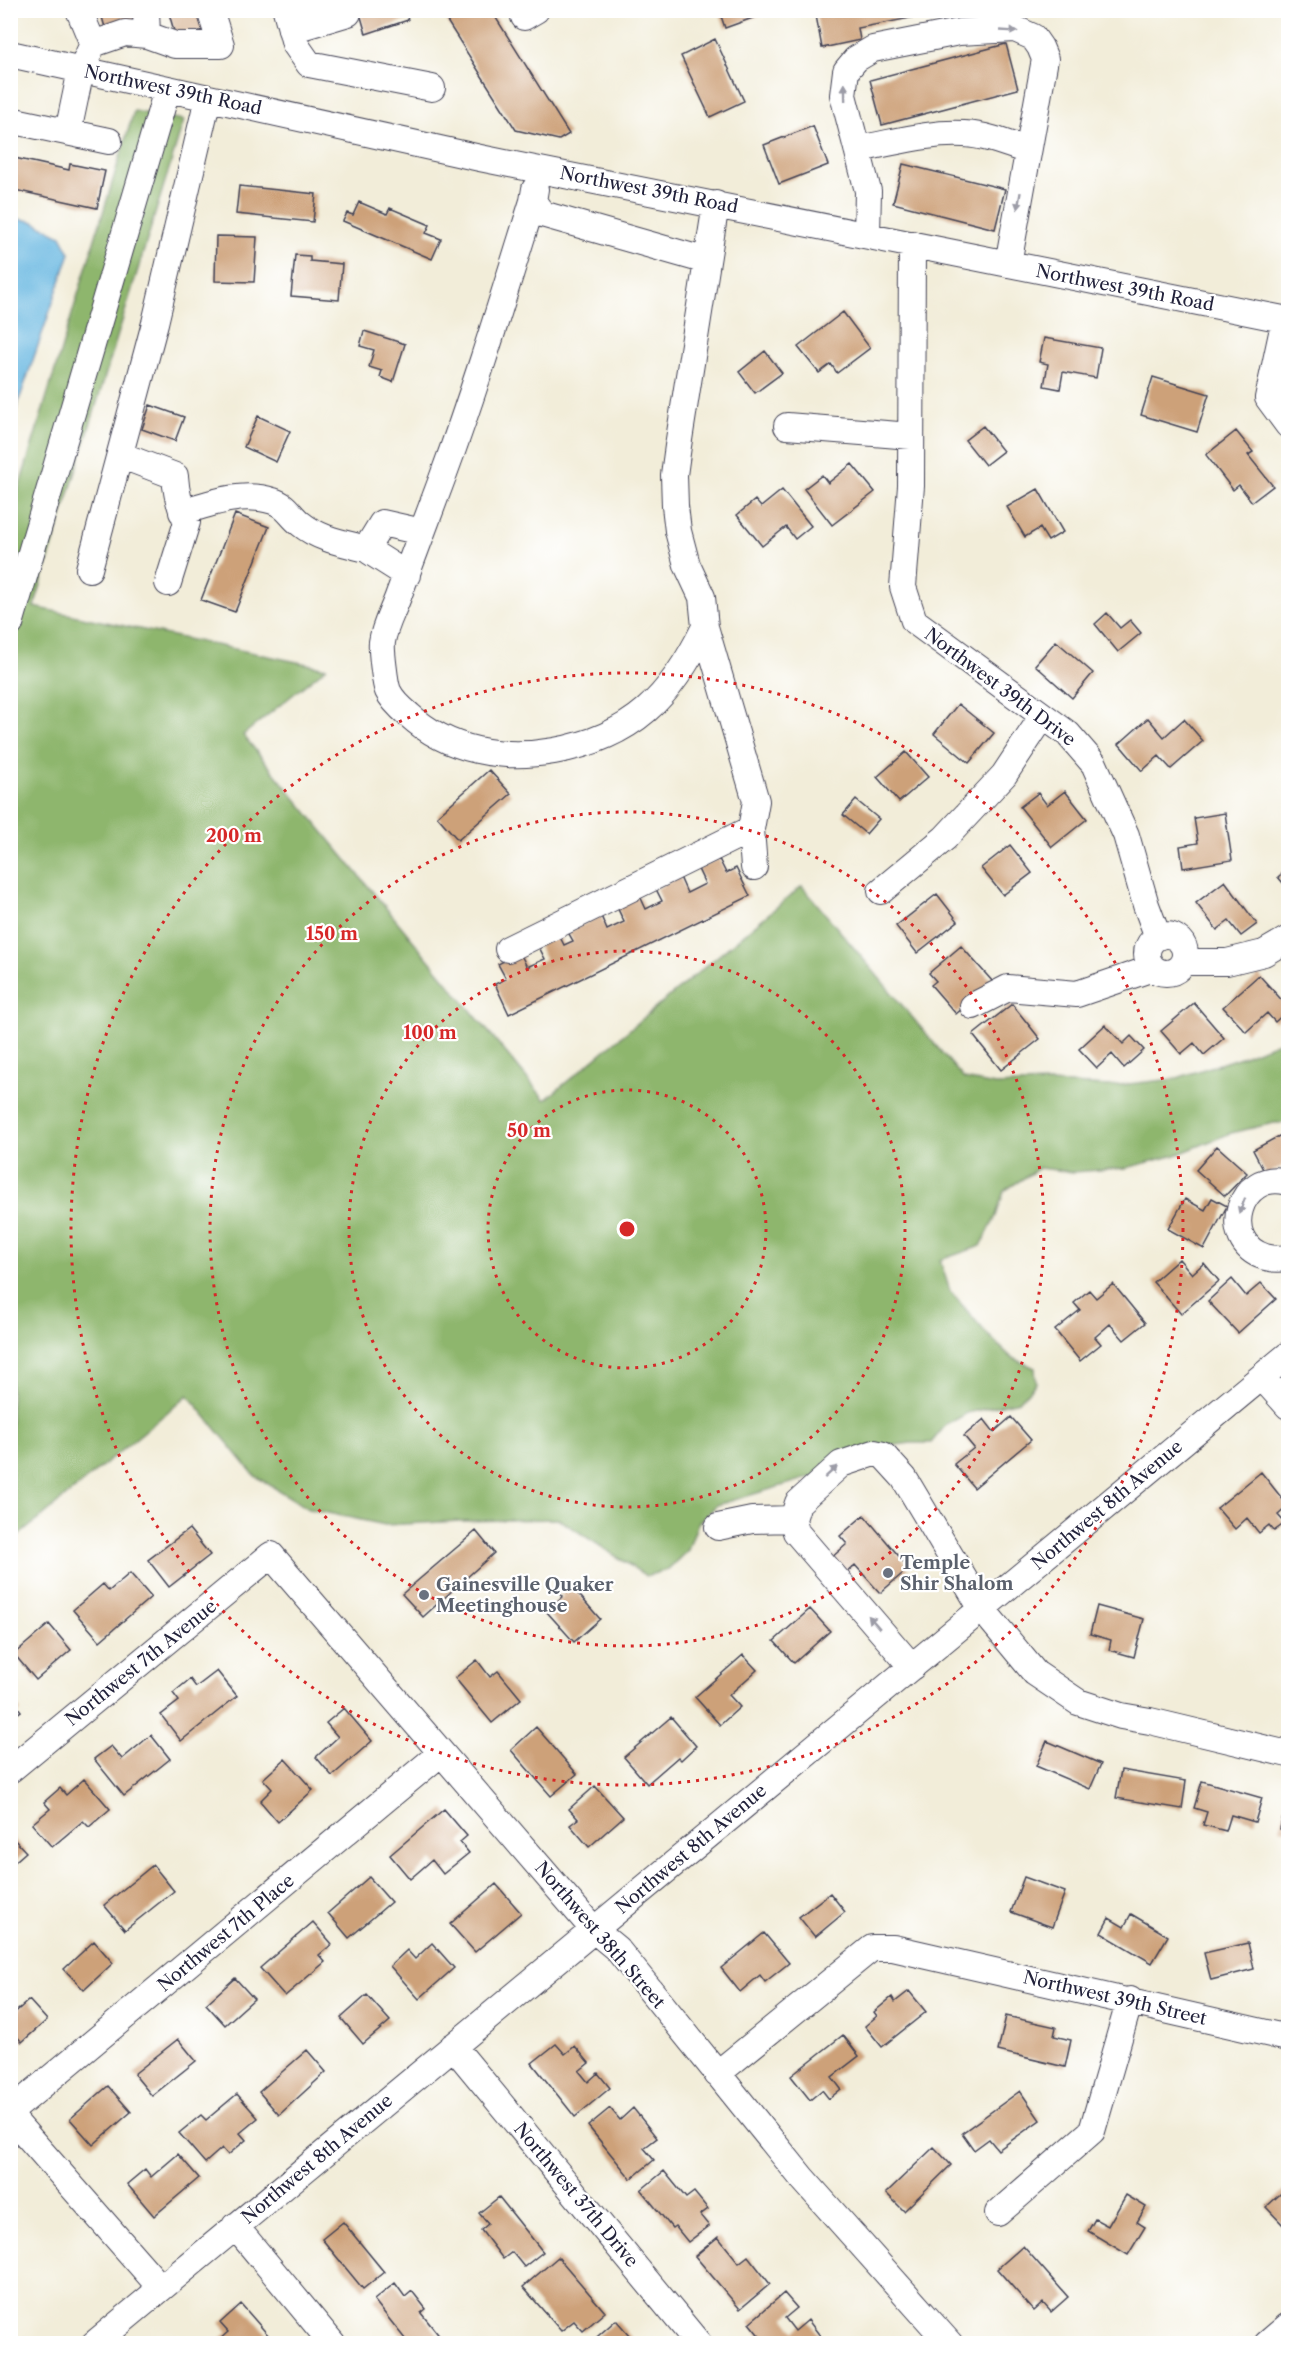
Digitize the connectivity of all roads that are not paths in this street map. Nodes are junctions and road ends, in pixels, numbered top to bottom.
1 (79, 10) edge
2 (210, 10) edge
3 (348, 14) dead end
4 (288, 20) edge
5 (146, 22) edge
6 (93, 44) junction
7 (10, 54) edge
8 (81, 70) junction
9 (432, 88) dead end
10 (167, 90) junction
11 (208, 98) junction
12 (10, 120) edge
13 (68, 132) junction
14 (109, 141) dead end
15 (857, 149) junction
16 (1028, 151) junction
17 (538, 168) junction
18 (533, 201) junction
19 (716, 204) junction
20 (867, 235) junction
21 (912, 244) junction
22 (707, 261) junction
23 (1008, 264) junction
24 (1287, 320) edge
25 (1288, 425) edge
26 (787, 426) dead end
27 (911, 436) junction
28 (120, 455) junction
29 (182, 512) junction
30 (422, 532) junction
31 (366, 549) junction
32 (89, 569) dead end
33 (406, 575) junction
34 (168, 583) dead end
35 (10, 624) edge
36 (705, 627) junction
37 (1043, 716) junction
38 (751, 829) junction
39 (754, 867) dead end
40 (881, 891) dead end
41 (1158, 937) junction
42 (1288, 939) edge
43 (508, 949) dead end
44 (1184, 962) junction
45 (1153, 968) junction
46 (973, 1006) dead end
47 (1288, 1182) edge
48 (1288, 1257) edge
49 (1288, 1355) edge
50 (1262, 1377) junction
51 (1288, 1406) edge
52 (793, 1519) junction
53 (718, 1527) dead end
54 (272, 1556) joint
55 (982, 1609) junction
56 (912, 1667) junction
57 (441, 1753) junction
58 (1288, 1754) edge
59 (10, 1770) edge
60 (594, 1930) junction
61 (1130, 2000) junction
62 (1288, 2038) edge
63 (453, 2046) junction
64 (717, 2074) junction
65 (10, 2114) edge
66 (998, 2213) dead end
67 (236, 2226) junction
68 (161, 2288) junction
69 (1288, 2326) edge
70 (94, 2343) edge
71 (333, 2343) edge
72 (699, 2343) edge
73 (950, 2343) edge
74 (1267, 2343) edge

1 - 6 street
2 - 5 street
3 - 4 street
4 - 9 street
5 - 6 street
6 - 8 street
7 - 8 street, Northwest 39th Road
8 - 10 street, Northwest 39th Road
8 - 13 street
10 - 11 street, Northwest 39th Road
10 - 35 street
11 - 17 street, Northwest 39th Road
11 - 28 street
12 - 13 street
13 - 14 street
15 - 16 street
15 -> 16 street
15 - 20 street
16 -> 23 street
17 - 18 street
17 - 19 street, Northwest 39th Road
18 - 22 street
18 - 30 street
19 - 20 street, Northwest 39th Road
19 - 22 street
20 - 21 street, Northwest 39th Road
21 - 23 street, Northwest 39th Road
21 - 27 street, Northwest 39th Drive
22 - 36 street
23 - 24 street, Northwest 39th Road
24 - 25 street
26 - 27 street
27 - 37 street, Northwest 39th Drive
28 - 29 street
28 - 32 street
29 - 31 street
29 - 34 street
30 - 31 street
30 - 33 street
31 - 33 street
33 - 36 street
36 - 38 street
37 - 40 street
37 - 41 street, Northwest 39th Drive
38 - 39 street
38 - 43 street
41 - 44 street
41 - 45 street
42 - 44 street
44 - 45 street
45 - 46 street
47 -> 48 street
49 - 50 street, Northwest 8th Avenue
50 - 51 street
50 - 55 street, Northwest 8th Avenue
52 - 53 street
52 -> 55 street
56 -> 52 street
54 - 57 street, Northwest 38th Street
54 - 59 street, Northwest 7th Avenue
55 - 56 street, Northwest 8th Avenue
55 - 58 street
56 - 60 street, Northwest 8th Avenue
57 - 60 street, Northwest 38th Street
57 - 65 street, Northwest 7th Place
60 - 63 street, Northwest 8th Avenue
60 - 64 street, Northwest 38th Street
61 - 62 street, Northwest 39th Street
61 - 64 street, Northwest 39th Street
61 - 66 street
63 - 67 street, Northwest 8th Avenue
63 - 72 street, Northwest 37th Drive
64 - 73 street, Northwest 38th Street
65 - 68 street
67 - 68 street, Northwest 8th Avenue
67 - 71 street
68 - 70 street, Northwest 8th Avenue
69 - 74 street

